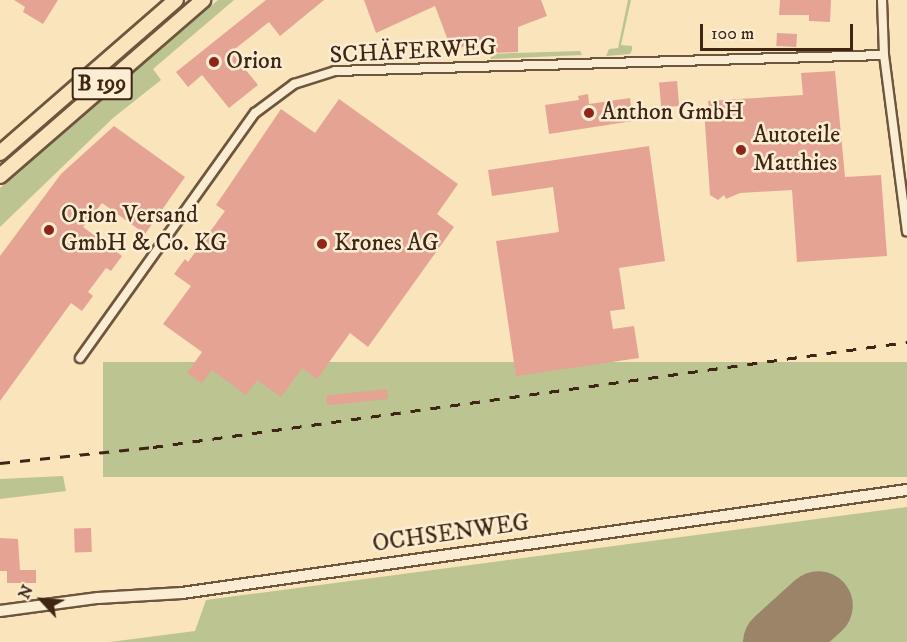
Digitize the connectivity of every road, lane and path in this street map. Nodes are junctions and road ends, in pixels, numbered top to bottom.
1 (176, 0) edge
2 (203, 0) edge
3 (882, 0) edge
4 (884, 56) junction
5 (0, 153) edge
6 (0, 176) edge
7 (907, 232) edge
8 (80, 358) dead end
9 (907, 490) edge
10 (0, 611) edge

1 - 5 highway, B 199
2 - 6 highway, B 199
3 - 4 street
4 - 7 street
4 - 8 street, SCHÄFERWEG
9 - 10 main road, OCHSENWEG

